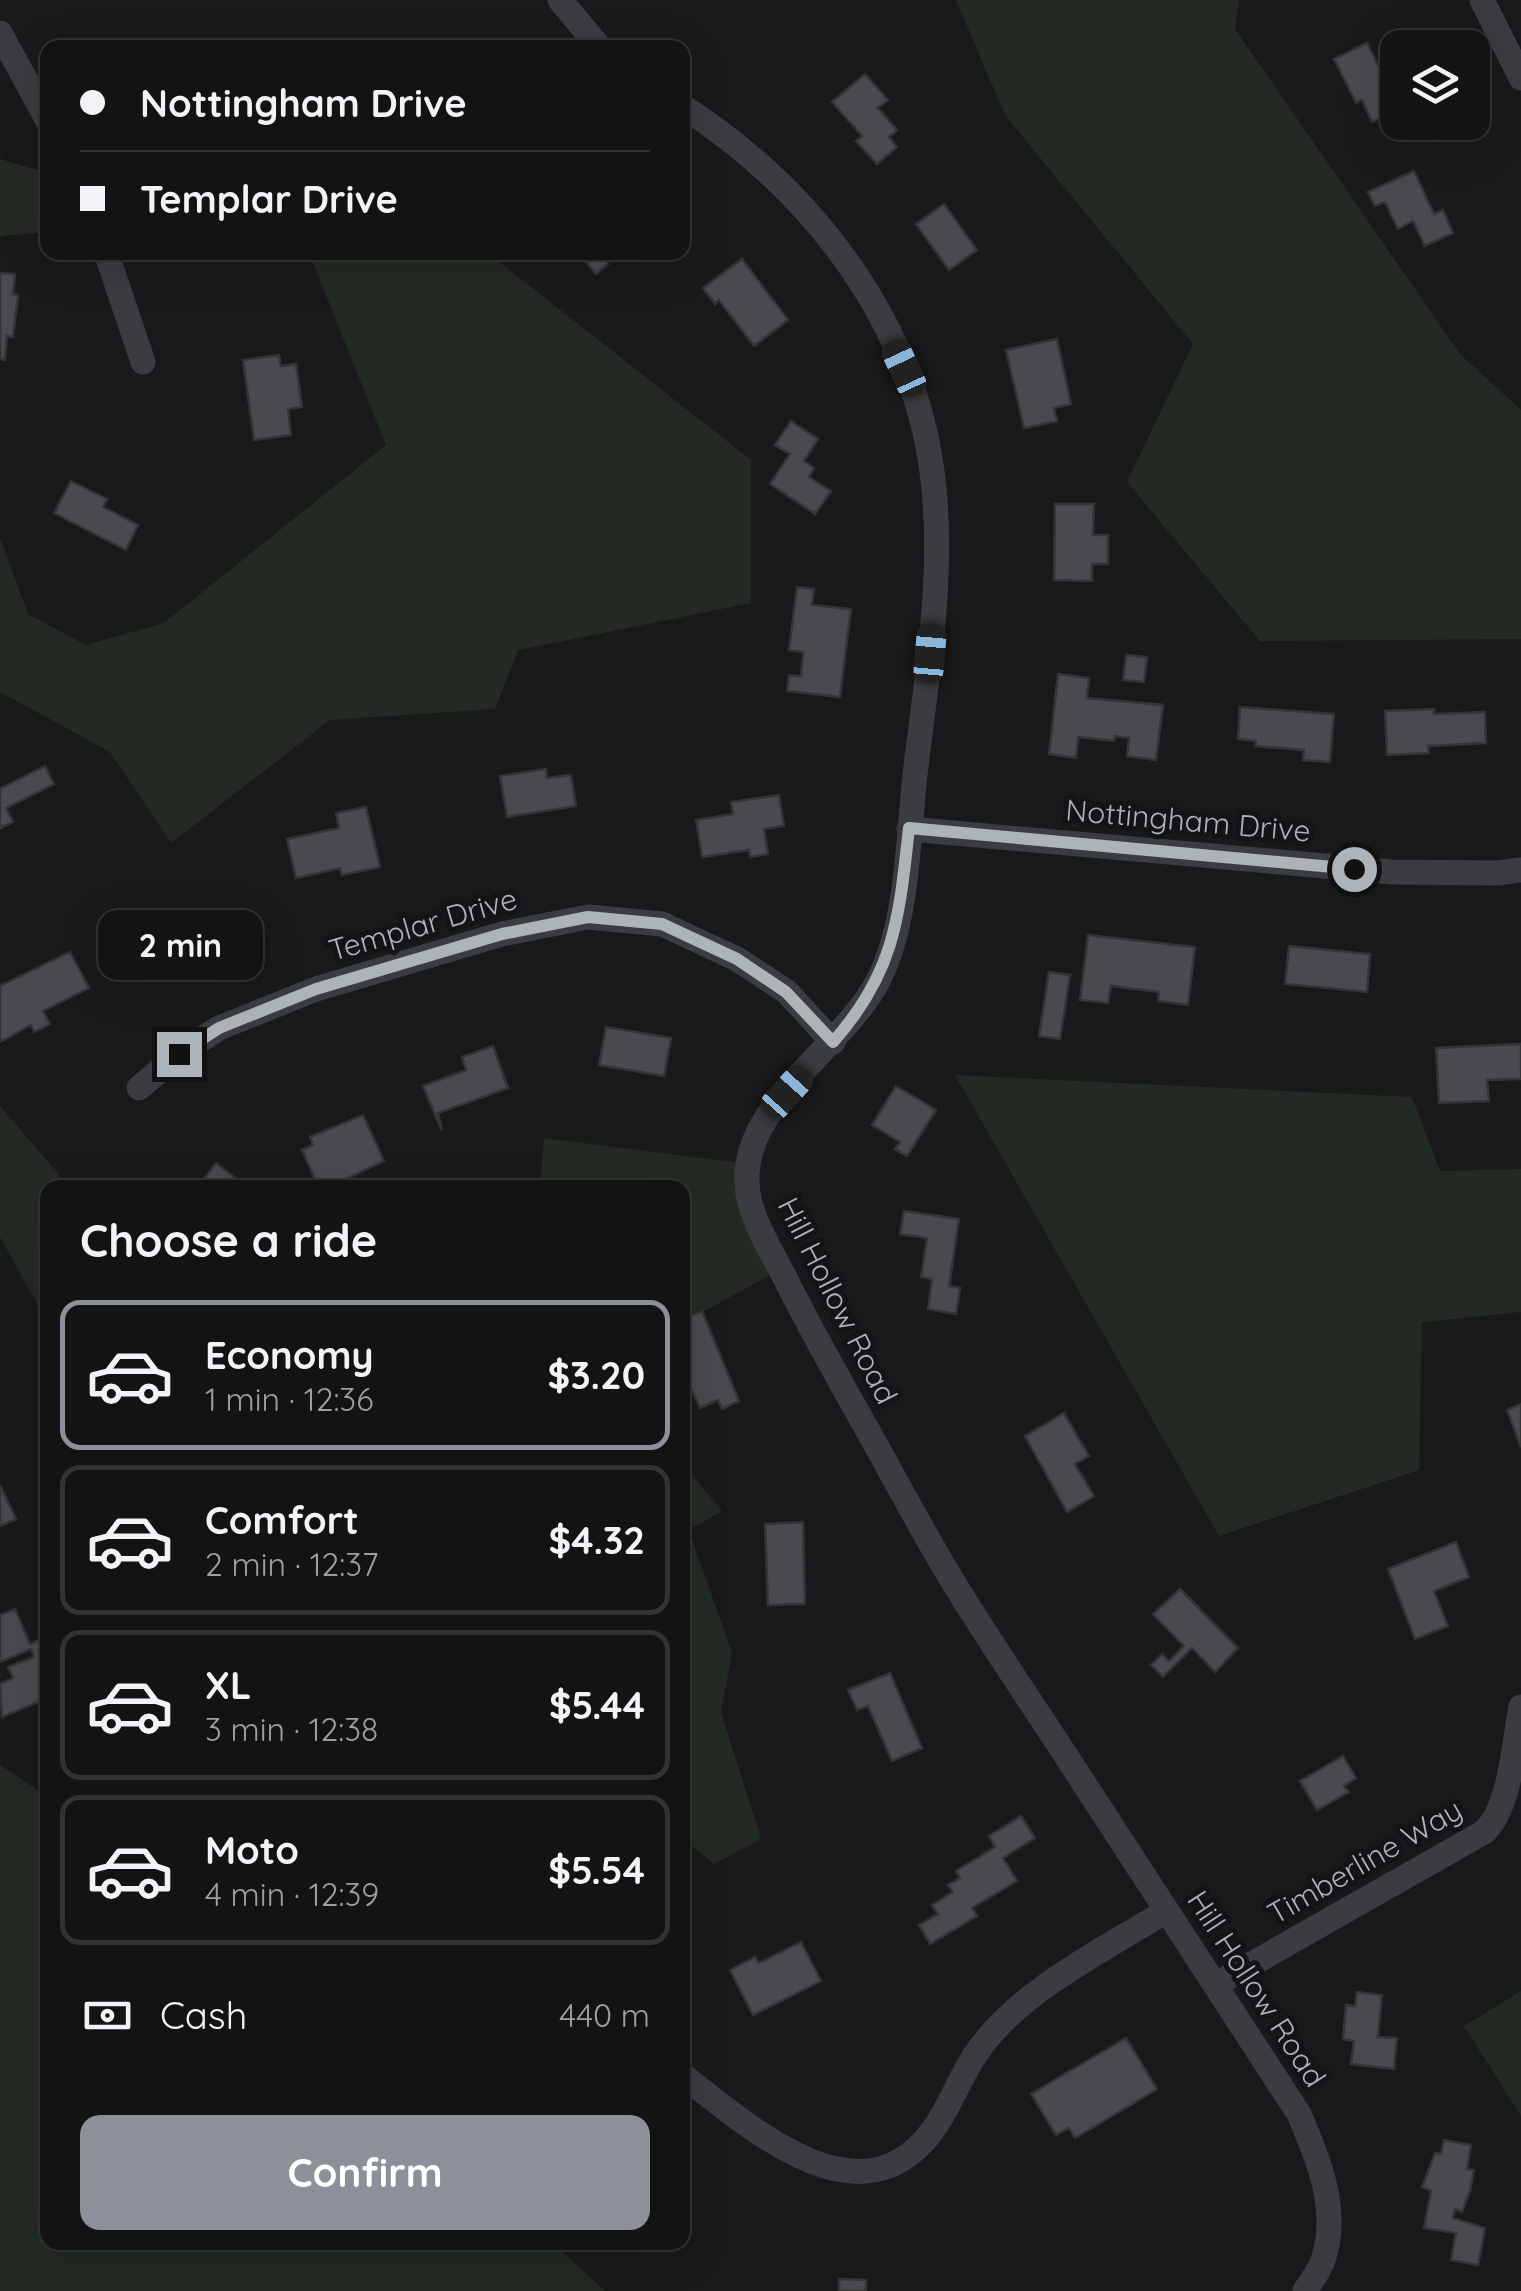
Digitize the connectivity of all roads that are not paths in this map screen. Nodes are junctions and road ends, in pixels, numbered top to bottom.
1 (560, 0) edge
2 (1482, 0) edge
3 (0, 34) edge
4 (593, 40) edge
5 (1521, 78) edge
6 (40, 107) edge
7 (690, 111) edge
8 (109, 260) edge
9 (143, 362) dead end
10 (909, 828) junction
11 (1521, 870) edge
12 (833, 1042) junction
13 (139, 1088) dead end
14 (1521, 1707) edge
15 (1166, 1911) junction
16 (1215, 1985) junction
17 (690, 2081) edge
18 (1304, 2291) edge

1 - 4 street
2 - 5 street
3 - 6 street
7 - 10 street, Hill Hollow Road
8 - 9 street
10 - 11 street, Nottingham Drive
10 - 12 street, Hill Hollow Road
12 - 13 street, Templar Drive
12 - 15 street, Hill Hollow Road
14 - 16 street, Timberline Way
15 - 16 street, Hill Hollow Road
15 - 17 street
16 - 18 street, Hill Hollow Road

